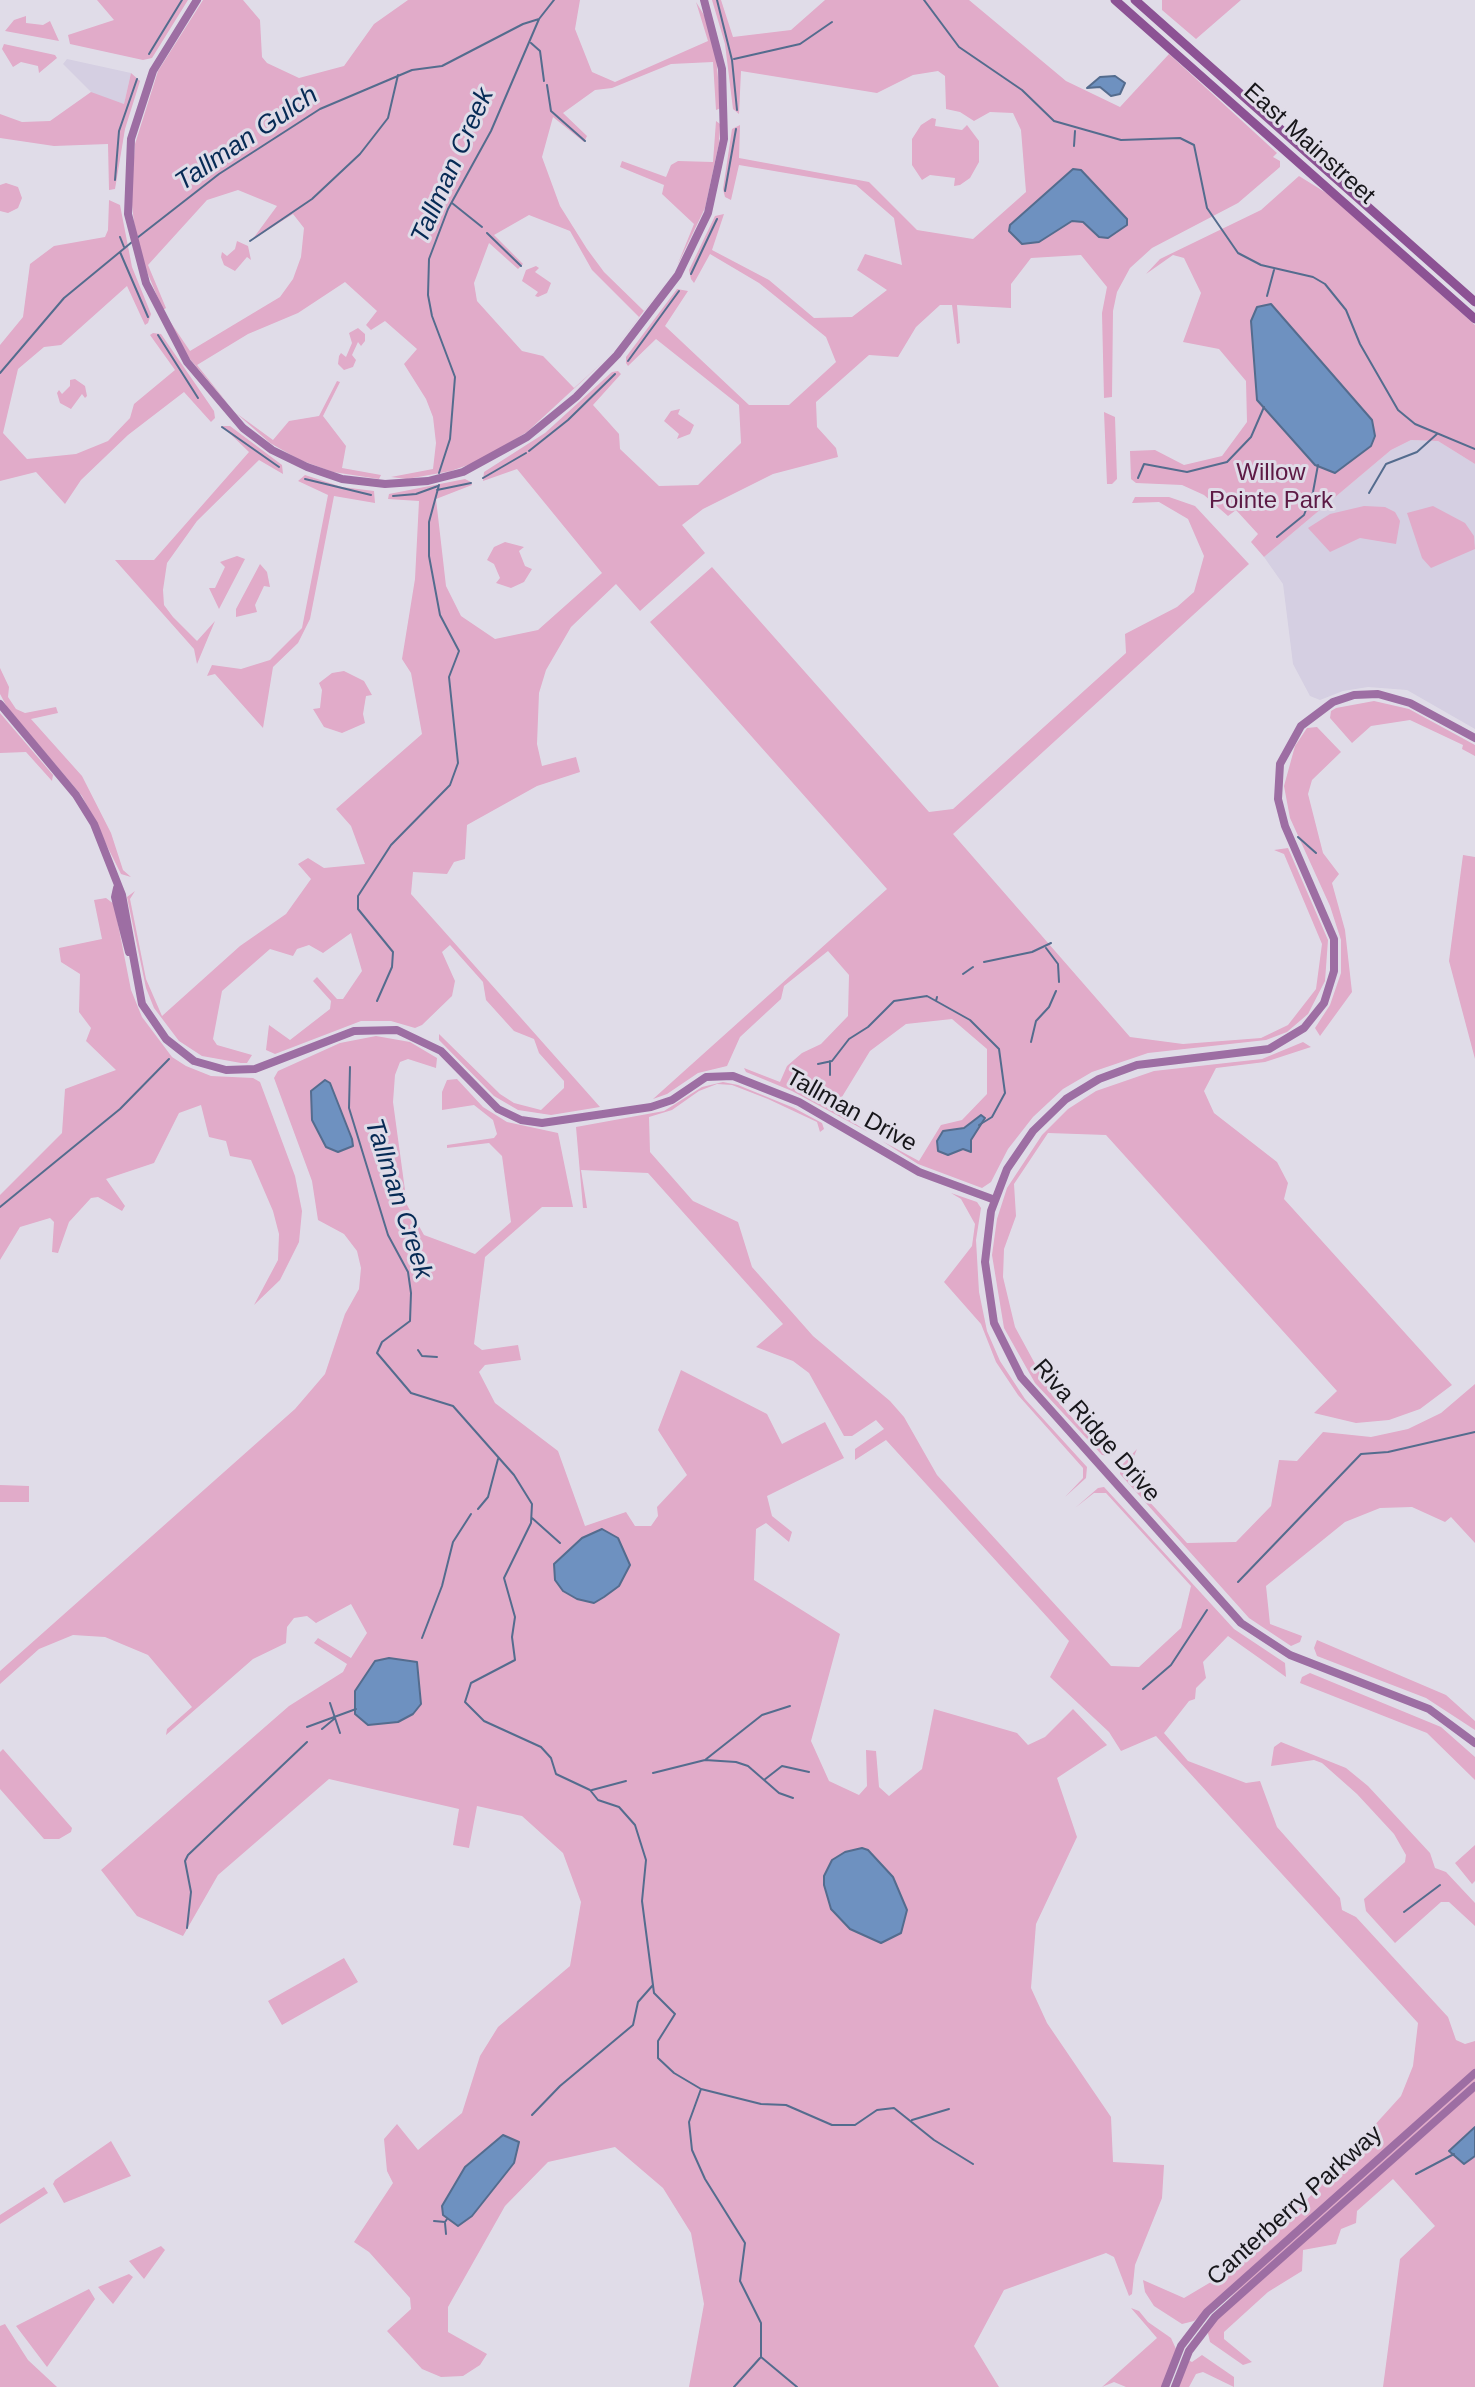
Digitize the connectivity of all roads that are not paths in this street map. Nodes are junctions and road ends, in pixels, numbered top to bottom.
1 (197, 0) edge
2 (704, 0) edge
3 (1115, 0) edge
4 (1135, 0) edge
5 (1475, 302) edge
6 (1475, 319) edge
7 (0, 704) edge
8 (1475, 738) edge
9 (995, 1200) junction
10 (1475, 1743) edge
11 (1475, 2073) edge
12 (1475, 2086) edge
13 (1165, 2387) edge
14 (1175, 2387) edge

1 - 2 street
3 - 6 main road, East Mainstreet
4 - 5 main road, East Mainstreet
7 - 9 street, Tallman Drive
8 - 9 street, Riva Ridge Drive
9 - 10 street, Riva Ridge Drive
11 - 13 street, Canterberry Parkway
12 - 14 street, Canterberry Parkway

